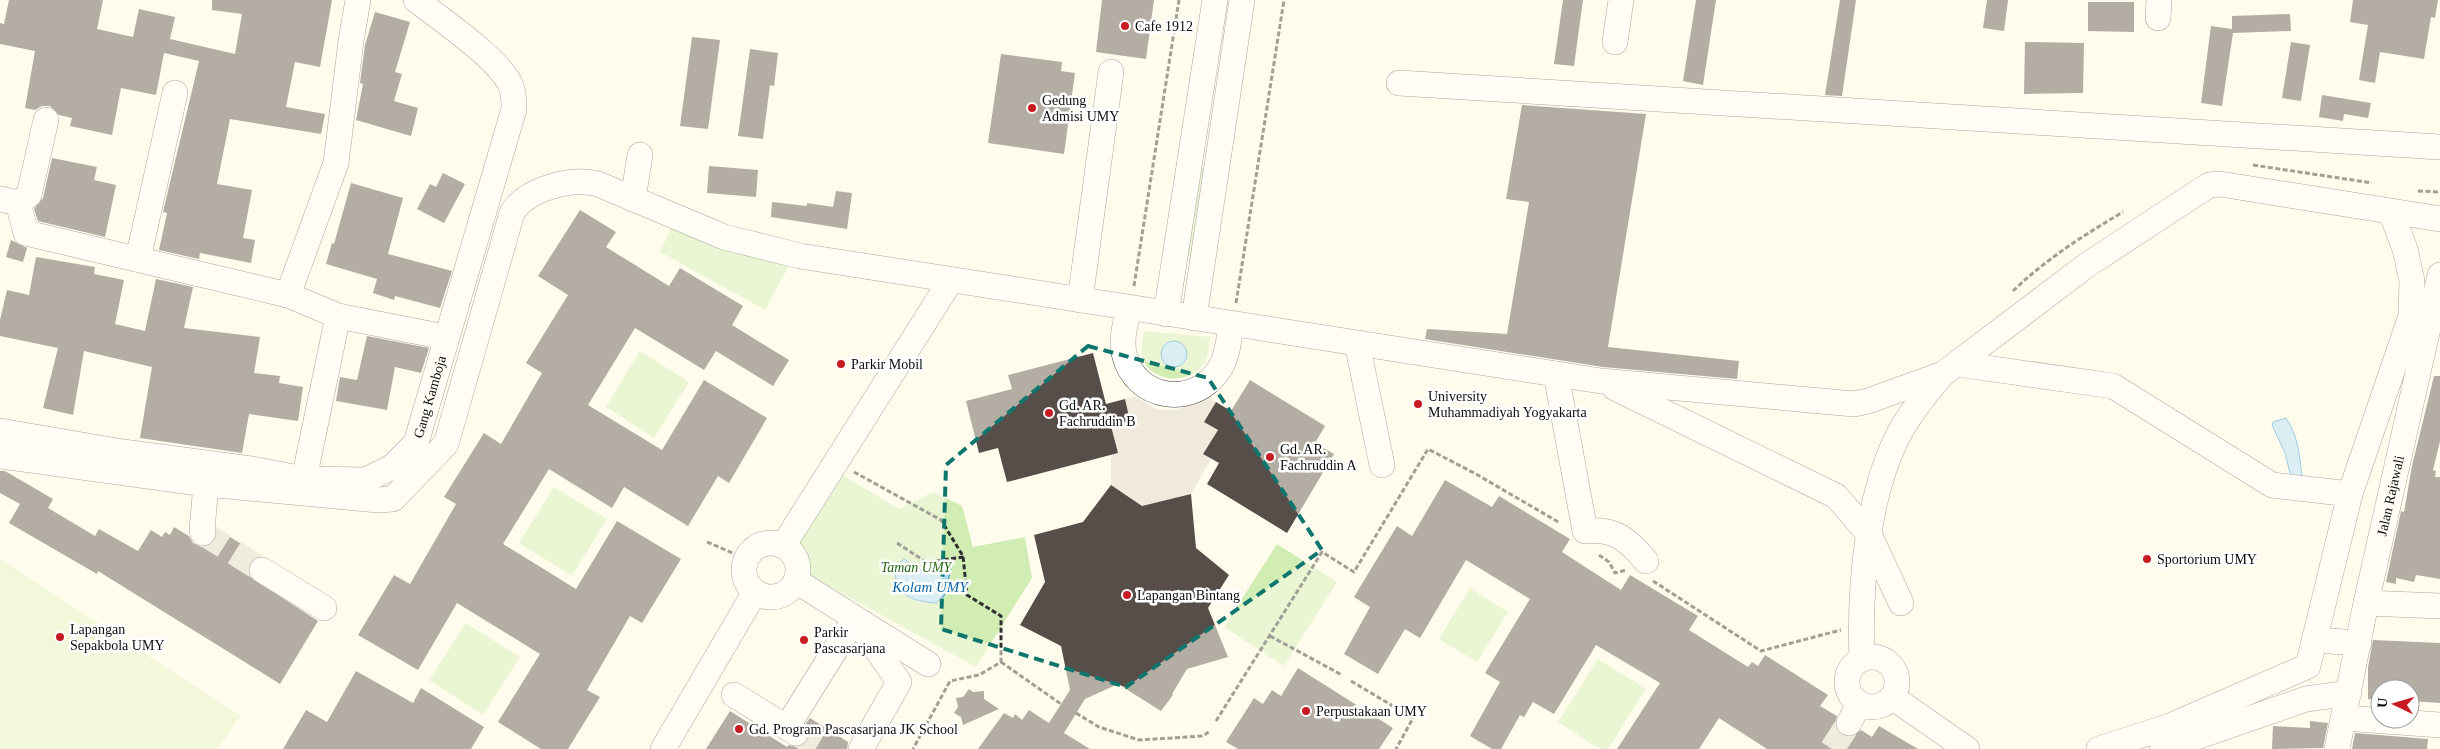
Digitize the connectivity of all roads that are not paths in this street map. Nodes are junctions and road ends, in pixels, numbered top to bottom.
1 (358, 0) edge
2 (416, 0) edge
3 (1215, 0) edge
4 (1242, 0) edge
5 (1621, 0) edge
6 (1615, 42) dead end
7 (1111, 72) dead end
8 (1399, 83) dead end
9 (175, 93) dead end
10 (46, 120) dead end
11 (2440, 148) edge
12 (640, 155) dead end
13 (633, 199) junction
14 (9, 201) edge
15 (2440, 219) edge
16 (2394, 221) junction
17 (2440, 237) edge
18 (138, 259) junction
19 (2440, 275) edge
20 (951, 280) junction
21 (288, 295) junction
22 (1080, 300) junction
23 (1130, 308) junction
24 (1166, 314) junction
25 (338, 316) junction
26 (1194, 318) junction
27 (1231, 324) junction
28 (2434, 326) edge
29 (445, 337) junction
30 (1357, 343) junction
31 (1950, 369) junction
32 (1556, 374) junction
33 (1601, 382) junction
34 (0, 431) edge
35 (0, 456) edge
36 (1382, 465) dead end
37 (304, 479) junction
38 (206, 484) junction
39 (2350, 494) junction
40 (221, 510) dead end
41 (203, 533) dead end
42 (1870, 534) junction
43 (783, 546) junction
44 (1642, 569) road end
45 (262, 570) tunnel mouth
46 (796, 581) junction
47 (755, 592) junction
48 (1901, 603) dead end
49 (2366, 604) junction
50 (2440, 606) edge
51 (324, 608) dead end
52 (854, 618) junction
53 (2315, 640) junction
54 (2358, 643) junction
55 (1862, 659) junction
56 (928, 664) dead end
57 (2349, 693) junction
58 (734, 695) dead end
59 (1892, 697) junction
60 (2344, 718) junction
61 (2440, 725) edge
62 (663, 749) edge
63 (861, 749) edge
64 (1967, 749) edge
65 (2098, 749) edge
66 (2162, 749) edge
67 (2337, 749) edge

1 - 21 street
2 - 29 street, Gang Kamboja
3 - 24 street
4 - 26 street
5 - 6 street
7 - 22 street
8 - 11 street
9 - 18 street
10 - 14 street
12 - 13 street
13 - 20 street
13 - 38 street
14 - 18 street
15 - 16 street
16 - 17 street
16 - 31 street
16 - 39 street
18 - 21 street
19 - 28 street, Jalan Rajawali
20 - 22 street
20 - 43 street
21 - 25 street
22 - 23 street
23 - 24 street
23 - 27 street
24 - 26 street
25 - 29 street
25 - 37 street
26 - 27 street
27 - 30 street
28 - 49 street, Jalan Rajawali
29 - 37 street, Gang Kamboja
30 - 32 street
30 - 36 street
31 - 33 street
31 - 39 street
31 - 42 street
32 - 33 street
32 - 44 street
33 - 42 street
34 - 37 street, Gang Kamboja
35 - 38 street
38 - 40 street
38 - 41 street
39 - 53 street
42 - 48 street
42 - 55 street
43 - 46 street
43 - 47 street
45 - 51 street
46 - 47 street
46 - 52 street
47 - 62 street
49 - 50 street
49 - 54 street, Jalan Rajawali
52 - 56 street
52 - 58 street
52 - 63 street
53 - 54 street
53 - 65 street
54 - 57 street, Jalan Rajawali
55 - 59 street
55 - 59 street
57 - 60 street, Jalan Rajawali
57 - 66 street
59 - 64 street
60 - 61 street
60 - 67 street, Jalan Rajawali

